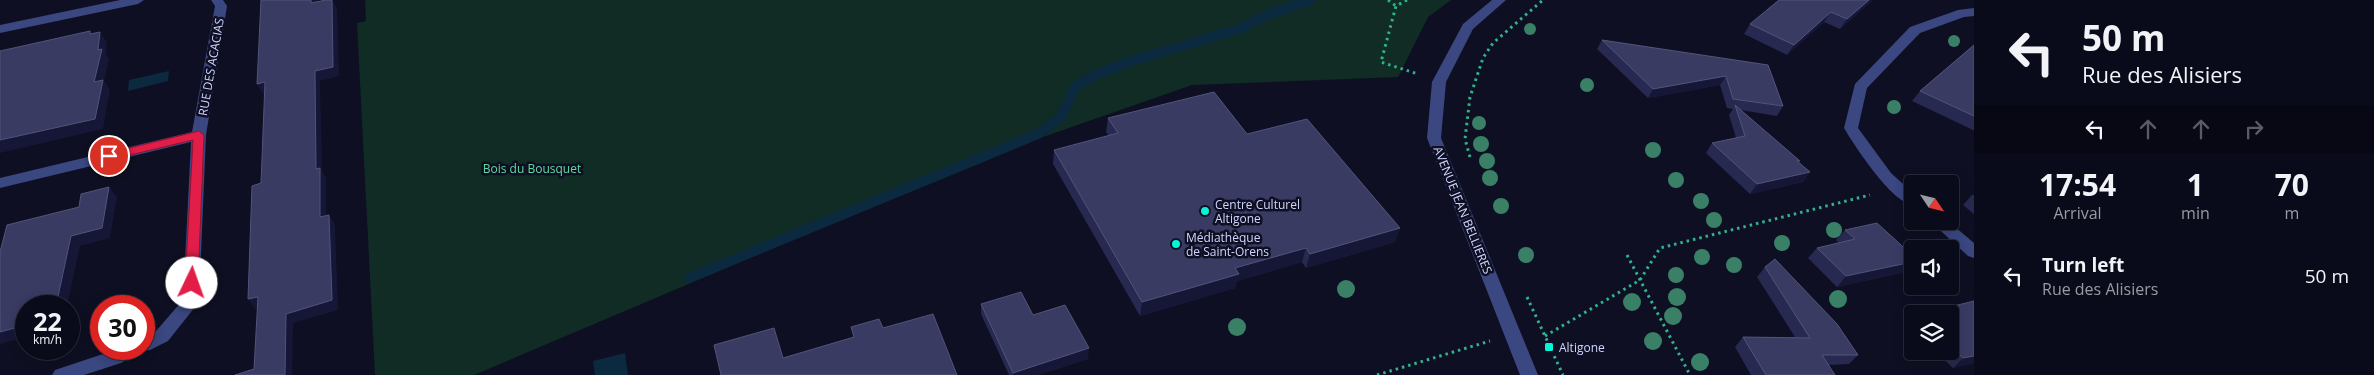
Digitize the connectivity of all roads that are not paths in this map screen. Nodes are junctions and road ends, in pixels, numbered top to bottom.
1 (138, 0) edge
2 (217, 0) edge
3 (1500, 0) edge
4 (1974, 12) edge
5 (0, 29) edge
6 (199, 135) junction
7 (0, 183) edge
8 (1904, 193) edge
9 (1948, 230) edge
10 (1974, 252) edge
11 (155, 340) edge
12 (109, 360) edge
13 (61, 375) edge
14 (1530, 375) edge

1 - 5 street
2 - 6 street, RUE DES ACACIAS
3 - 14 street, AVENUE JEAN BELLIERES
4 - 8 street
6 - 7 street
6 - 11 street, RUE DES ACACIAS
9 - 10 street
12 - 13 street

